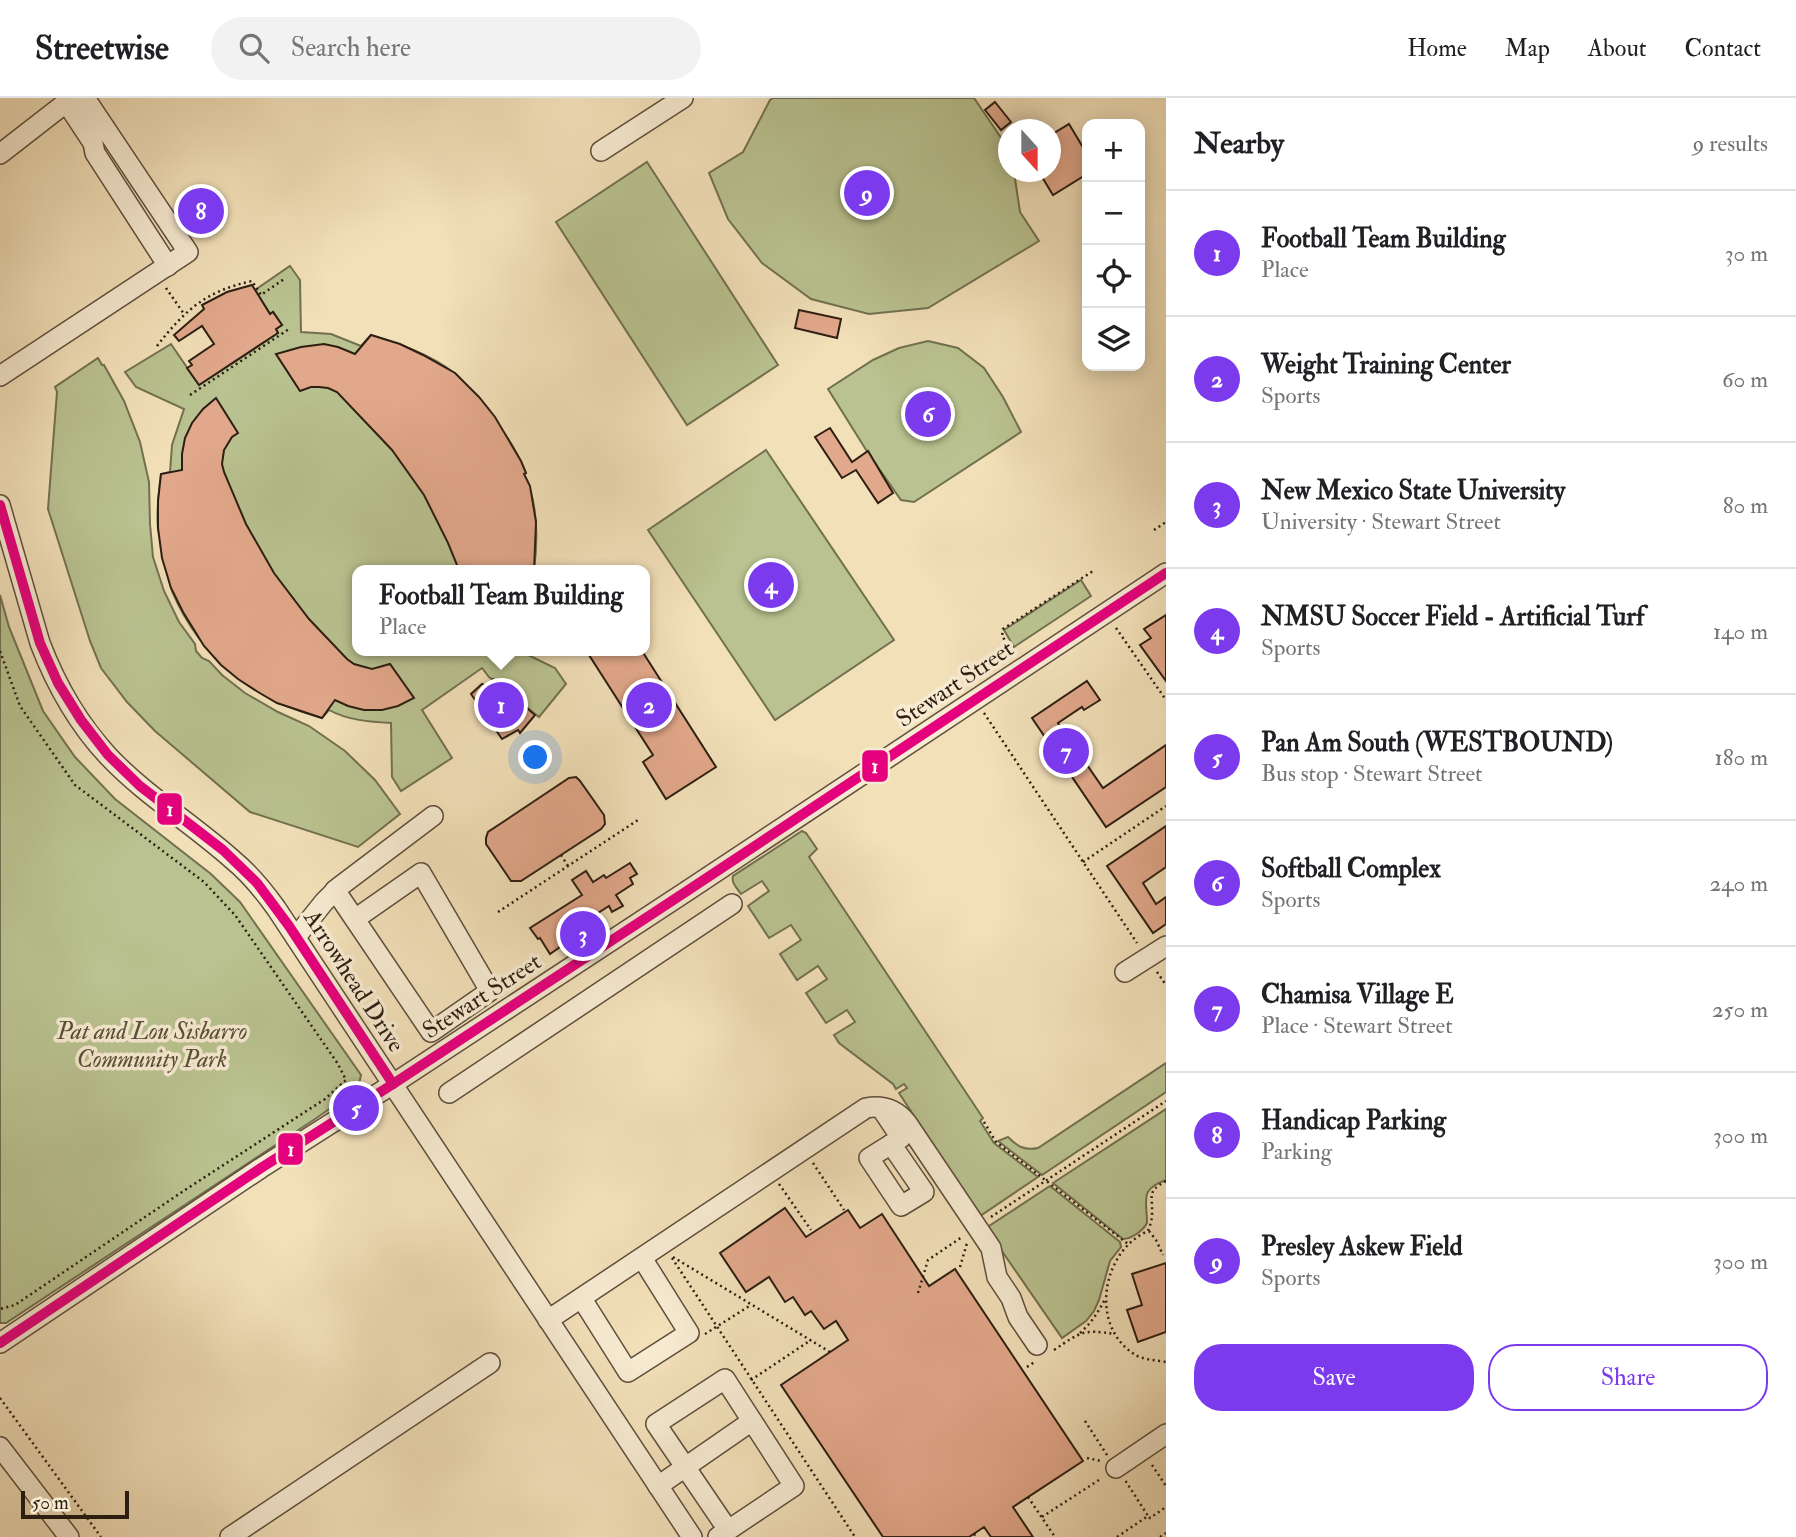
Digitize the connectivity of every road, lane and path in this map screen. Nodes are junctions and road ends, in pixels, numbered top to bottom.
1 (683, 98) edge
2 (75, 99) edge
3 (114, 140) junction
4 (601, 151) dead end
5 (95, 153) junction
6 (0, 154) edge
7 (166, 276) junction
8 (284, 279) dead end
9 (184, 314) junction
10 (289, 330) dead end
11 (157, 346) dead end
12 (0, 376) edge
13 (190, 394) dead end
14 (0, 505) edge
15 (1166, 522) edge
16 (1154, 530) dead end
17 (1093, 571) dead end
18 (1166, 573) edge
19 (1114, 626) dead end
20 (0, 651) edge
21 (1016, 655) dead end
22 (1166, 700) edge
23 (984, 713) dead end
24 (1166, 806) edge
25 (433, 816) dead end
26 (638, 820) dead end
27 (561, 855) dead end
28 (1083, 862) junction
29 (568, 866) junction
30 (335, 890) junction
31 (732, 904) dead end
32 (498, 912) dead end
33 (355, 919) junction
34 (296, 937) junction
35 (1166, 946) edge
36 (1148, 958) junction
37 (1125, 972) dead end
38 (1166, 985) edge
39 (393, 1084) junction
40 (449, 1093) dead end
41 (1166, 1101) edge
42 (880, 1107) junction
43 (984, 1122) dead end
44 (891, 1144) dead end
45 (812, 1161) dead end
46 (1045, 1180) junction
47 (1166, 1181) edge
48 (779, 1184) dead end
49 (844, 1210) dead end
50 (977, 1227) junction
51 (811, 1230) dead end
52 (1148, 1231) junction
53 (1128, 1244) junction
54 (964, 1249) dead end
55 (1163, 1255) dead end
56 (642, 1258) junction
57 (960, 1267) dead end
58 (918, 1293) dead end
59 (1105, 1297) junction
60 (582, 1299) junction
61 (0, 1309) edge
62 (548, 1320) junction
63 (1080, 1333) junction
64 (1115, 1335) junction
65 (811, 1340) junction
66 (0, 1343) edge
67 (830, 1352) dead end
68 (1041, 1353) junction
69 (1166, 1362) edge
70 (490, 1363) dead end
71 (1027, 1367) dead end
72 (751, 1380) junction
73 (0, 1398) edge
74 (752, 1421) junction
75 (1166, 1434) edge
76 (0, 1447) edge
77 (1142, 1451) junction
78 (1087, 1458) dead end
79 (1112, 1465) junction
80 (685, 1467) junction
81 (658, 1486) junction
82 (1166, 1486) edge
83 (1028, 1497) dead end
84 (1166, 1507) edge
85 (1148, 1516) dead end
86 (1042, 1517) junction
87 (1166, 1533) edge
88 (723, 1534) edge
89 (69, 1537) edge
90 (101, 1537) edge
91 (230, 1537) edge
92 (692, 1537) edge
93 (855, 1537) edge
94 (1055, 1537) edge
95 (1160, 1537) edge

1 - 4 street
2 - 3 street
2 - 5 street
2 - 6 street
3 - 5 street
3 - 7 street
5 - 7 street
7 - 9 path
7 - 12 street
8 - 9 path
9 - 11 path
10 - 13 path
14 - 34 street, Arrowhead Drive
15 - 16 path
17 - 21 path
18 - 39 street, Stewart Street
19 - 22 path
20 - 61 path
23 - 28 path
24 - 28 path
25 - 30 street
26 - 29 path
27 - 29 path
28 - 36 path
29 - 32 path
30 - 33 street
30 - 34 street
31 - 40 street
33 - 33 street
34 - 39 street, Arrowhead Drive
35 - 36 street
36 - 37 street
36 - 38 path
39 - 62 street, Arrowhead Drive
39 - 66 street, Stewart Street
41 - 46 path
42 - 44 street
42 - 50 street
42 - 56 street
43 - 46 path
45 - 49 path
46 - 50 path
46 - 53 path
47 - 52 path
48 - 51 path
50 - 58 path
50 - 68 street
52 - 53 path
52 - 55 path
53 - 59 path
54 - 57 path
56 - 60 street
56 - 60 street
59 - 63 path
59 - 64 path
60 - 62 street
62 - 81 street, Arrowhead Drive
63 - 64 path
63 - 68 path
64 - 69 path
65 - 67 path
65 - 72 path
65 - 72 path
68 - 71 path
70 - 91 street
72 - 93 path
73 - 90 path
74 - 80 street
74 - 80 street
74 - 88 street
75 - 77 street
76 - 89 street
77 - 79 street
77 - 82 path
78 - 79 path
79 - 86 path
80 - 81 street
80 - 88 street
81 - 92 street, Arrowhead Drive
83 - 86 path
84 - 85 path
86 - 94 path
87 - 95 path

